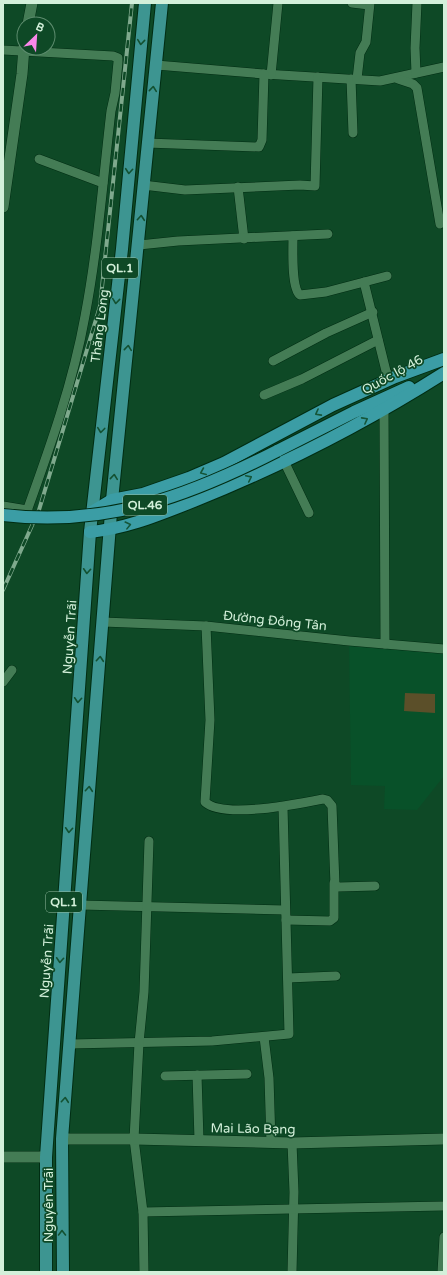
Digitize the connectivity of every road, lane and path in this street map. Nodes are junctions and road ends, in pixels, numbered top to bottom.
1 (32, 3) edge
2 (145, 3) edge
3 (162, 3) edge
4 (278, 3) edge
5 (352, 3) edge
6 (417, 3) edge
7 (370, 4) edge
8 (30, 16) edge
9 (16, 49) edge
10 (3, 50) edge
11 (56, 52) edge
12 (23, 56) edge
13 (156, 65) junction
14 (444, 67) edge
15 (416, 73) junction
16 (267, 75) junction
17 (318, 77) junction
18 (392, 78) junction
19 (354, 79) junction
20 (353, 133) dead end
21 (132, 142) junction
22 (147, 143) junction
23 (39, 159) dead end
24 (103, 183) junction
25 (143, 185) junction
26 (238, 187) junction
27 (3, 207) edge
28 (440, 224) dead end
29 (328, 234) dead end
30 (292, 236) junction
31 (244, 239) junction
32 (139, 245) junction
33 (387, 276) dead end
34 (364, 282) junction
35 (373, 312) junction
36 (378, 340) junction
37 (444, 360) edge
38 (273, 361) dead end
39 (444, 372) edge
40 (390, 379) junction
41 (264, 395) dead end
42 (384, 410) junction
43 (354, 412) junction
44 (280, 456) junction
45 (112, 500) junction
46 (3, 507) edge
47 (27, 510) joint
48 (92, 512) junction
49 (310, 513) dead end
50 (3, 515) edge
51 (111, 530) junction
52 (90, 532) junction
53 (103, 622) junction
54 (206, 626) junction
55 (385, 644) junction
56 (444, 648) edge
57 (12, 670) dead end
58 (3, 682) edge
59 (284, 806) junction
60 (149, 841) dead end
61 (334, 883) junction
62 (376, 886) dead end
63 (80, 905) junction
64 (146, 906) junction
65 (285, 910) junction
66 (286, 920) junction
67 (336, 976) dead end
68 (288, 978) junction
69 (264, 1037) junction
70 (139, 1043) junction
71 (70, 1044) junction
72 (247, 1074) dead end
73 (197, 1075) junction
74 (165, 1076) dead end
75 (62, 1139) junction
76 (134, 1139) junction
77 (444, 1139) edge
78 (199, 1140) junction
79 (271, 1142) junction
80 (292, 1143) junction
81 (3, 1157) edge
82 (46, 1157) junction
83 (444, 1206) edge
84 (293, 1210) junction
85 (143, 1212) junction
86 (444, 1237) edge
87 (46, 1272) edge
88 (63, 1272) edge
89 (144, 1272) edge
90 (292, 1272) edge
91 (442, 1272) edge

1 - 8 street
2 -> 21 main road, Thăng Long / QL.1
3 - 13 main road, QL.1
4 - 16 street
5 - 7 street
6 - 15 street
7 - 19 street
9 - 10 street
11 - 24 street
12 - 27 street
13 - 16 street
22 -> 13 main road, QL.1
14 - 15 street
15 - 18 street
16 - 17 street
16 - 22 street
17 - 19 street
17 - 26 street
18 - 19 street
18 - 28 street
19 - 20 street
21 - 22 main road
21 -> 48 main road, Thăng Long / QL.1
22 - 25 main road, QL.1
23 - 24 street
24 - 47 street
25 - 26 street
32 -> 25 main road, QL.1
26 - 31 street
29 - 30 street
30 - 31 street
30 - 34 street
31 - 32 street
45 -> 32 main road, QL.1
33 - 34 street
34 - 35 street
35 - 36 street
35 - 38 street
36 - 40 street
36 - 41 street
37 - 40 highway
37 - 43 highway, Quốc lộ 46 / QL.46
39 - 42 highway
39 - 43 highway, Quốc lộ 46 / QL.46
40 -> 45 highway
44 -> 42 highway
42 - 55 street
43 - 44 highway, Quốc lộ 46 / QL.46
44 - 49 street
44 - 50 highway, QL.46, bridge
51 -> 44 highway
45 - 48 highway
45 - 51 main road, QL.1
46 - 47 street
48 - 52 main road, Thăng Long / QL.1
51 - 52 highway
51 - 53 main road, QL.1
52 -> 82 main road, Nguyễn Trãi / QL.1
53 - 54 street, Đường Đồng Tân
63 -> 53 main road, QL.1
54 - 55 street, Đường Đồng Tân
54 - 59 street
55 - 56 street, Đường Đồng Tân
57 - 58 street
59 - 61 street
59 - 65 street
60 - 64 street
61 - 62 street
61 - 66 street
63 - 64 street
63 - 71 main road, QL.1
64 - 65 street
64 - 70 street
65 - 66 street
66 - 68 street
67 - 68 street
68 - 69 street
69 - 70 street
69 - 79 street
70 - 71 street
70 - 76 street
75 -> 71 main road, QL.1
72 - 73 street
73 - 74 street
73 - 78 street
75 - 76 street, Mai Lão Bạng
75 - 82 main road
88 -> 75 main road, Nguyên Trãi / QL.1
76 - 78 street, Mai Lão Bạng
76 - 85 street
77 - 80 street, Mai Lão Bạng
78 - 79 street, Mai Lão Bạng
79 - 80 street, Mai Lão Bạng
80 - 84 street
81 - 82 street
82 - 87 main road, Nguyễn Trãi / QL.1
83 - 84 street
84 - 85 street
84 - 90 street
85 - 89 street
86 - 91 street

